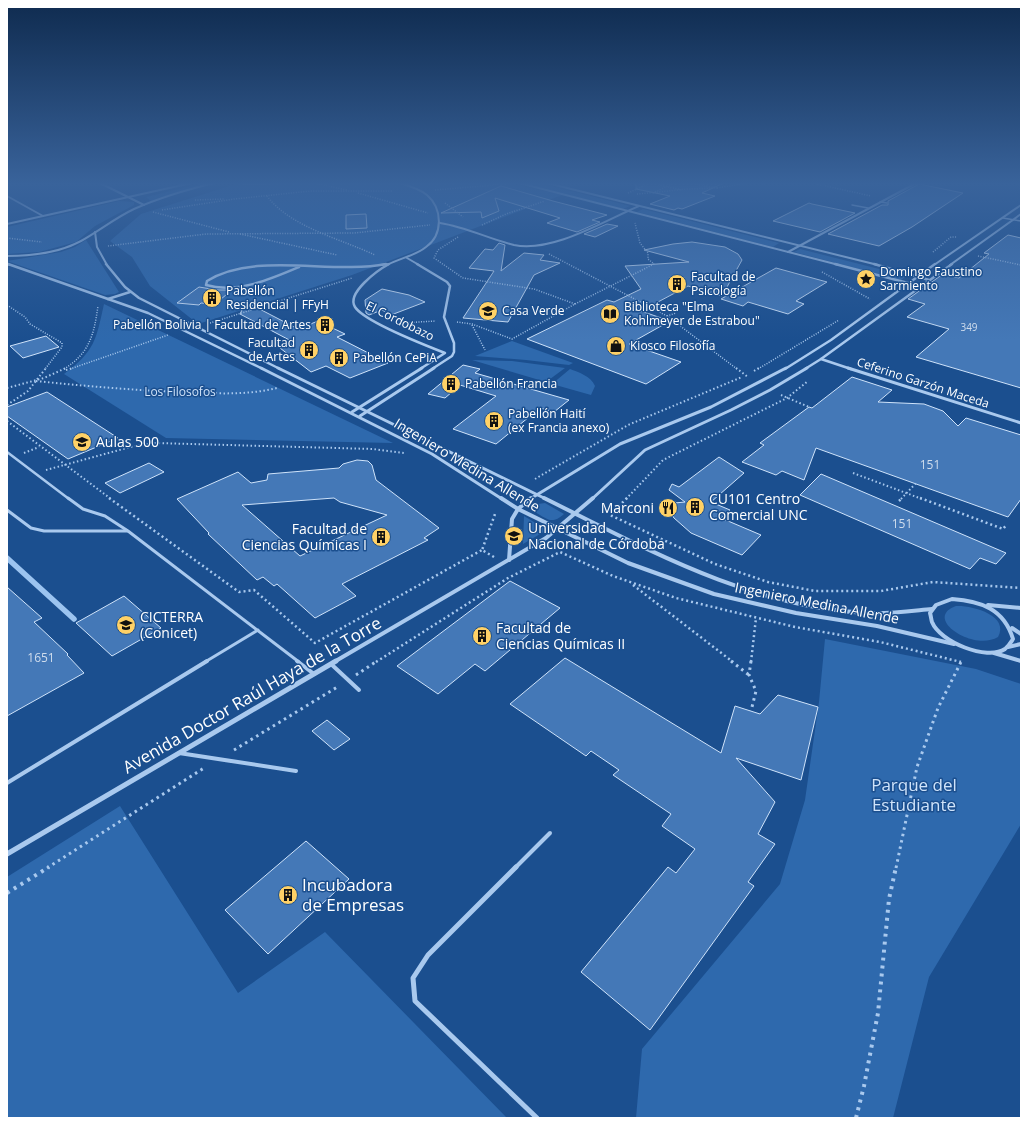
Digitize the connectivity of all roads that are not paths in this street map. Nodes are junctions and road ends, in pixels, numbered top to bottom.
1 (91, 234) edge
2 (94, 234) edge
3 (438, 234) edge
4 (482, 234) edge
5 (570, 234) edge
6 (718, 234) edge
7 (753, 234) edge
8 (820, 234) edge
9 (979, 234) edge
10 (993, 234) edge
11 (799, 246) junction
12 (787, 252) junction
13 (7, 256) edge
14 (407, 258) junction
15 (7, 264) edge
16 (390, 264) junction
17 (299, 267) junction
18 (919, 276) junction
19 (929, 280) junction
20 (908, 283) junction
21 (922, 285) junction
22 (130, 292) junction
23 (108, 299) junction
24 (445, 353) junction
25 (452, 356) junction
26 (820, 359) junction
27 (360, 407) junction
28 (367, 411) junction
29 (352, 412) junction
30 (360, 416) junction
31 (1021, 424) edge
32 (7, 452) edge
33 (536, 494) junction
34 (518, 509) junction
35 (7, 510) edge
36 (575, 514) junction
37 (557, 530) junction
38 (128, 531) junction
39 (507, 561) junction
40 (984, 605) junction
41 (1021, 608) edge
42 (932, 609) junction
43 (1012, 628) junction
44 (258, 630) junction
45 (1021, 634) edge
46 (954, 644) junction
47 (1021, 644) edge
48 (1008, 647) junction
49 (991, 652) junction
50 (1021, 660) edge
51 (331, 664) junction
52 (314, 674) junction
53 (359, 690) dead end
54 (179, 753) junction
55 (296, 771) dead end
56 (7, 783) edge
57 (550, 833) dead end
58 (7, 854) edge
59 (537, 1118) edge

1 - 13 street
2 - 22 street, Ingeniero Medina Allende
3 - 14 street, El Cordobazo
4 - 5 street
6 - 12 street
7 - 11 street
8 - 11 street
9 - 18 street
10 - 19 street, Avenida Doctor Raúl Haya de la Torre
11 - 12 street
11 - 18 street
12 - 20 street
14 - 16 street, El Cordobazo
14 - 25 street, El Cordobazo
15 - 23 street, Ingeniero Medina Allende
16 - 17 street
16 - 24 street, El Cordobazo
17 - 17 street
18 - 19 street
18 - 20 street
19 - 21 street, Avenida Doctor Raúl Haya de la Torre
20 - 21 street
20 - 33 street
21 - 26 street, Avenida Doctor Raúl Haya de la Torre
22 - 23 street
22 - 27 street, Ingeniero Medina Allende
23 - 29 street, Ingeniero Medina Allende
24 - 25 street, El Cordobazo
24 - 27 street, El Cordobazo
25 - 28 street
26 - 31 street, Ceferino Garzón Maceda
26 - 36 street, Avenida Doctor Raúl Haya de la Torre
27 - 28 street, Ingeniero Medina Allende
27 - 29 street, El Cordobazo
28 - 30 street
28 - 33 street, Ingeniero Medina Allende
29 - 30 street, Ingeniero Medina Allende
30 - 34 street, Ingeniero Medina Allende
32 - 38 lane
33 - 34 street
33 - 36 street, Ingeniero Medina Allende
34 - 37 street, Ingeniero Medina Allende
34 - 39 street
35 - 38 lane
36 - 37 street, Avenida Doctor Raúl Haya de la Torre
36 - 42 street, Ingeniero Medina Allende
37 - 39 street, Avenida Doctor Raúl Haya de la Torre
37 - 46 street, Ingeniero Medina Allende
38 - 44 lane
39 - 51 street, Avenida Doctor Raúl Haya de la Torre
40 - 41 street
40 - 42 street
40 - 43 street
42 - 46 street
43 - 45 street
43 - 48 street
44 - 52 lane
44 - 56 lane
46 - 49 street
47 - 48 street
48 - 49 street
49 - 50 street
51 - 52 street, Avenida Doctor Raúl Haya de la Torre
51 - 53 lane
52 - 54 street, Avenida Doctor Raúl Haya de la Torre
54 - 55 lane
54 - 58 street, Avenida Doctor Raúl Haya de la Torre
57 - 59 lane

